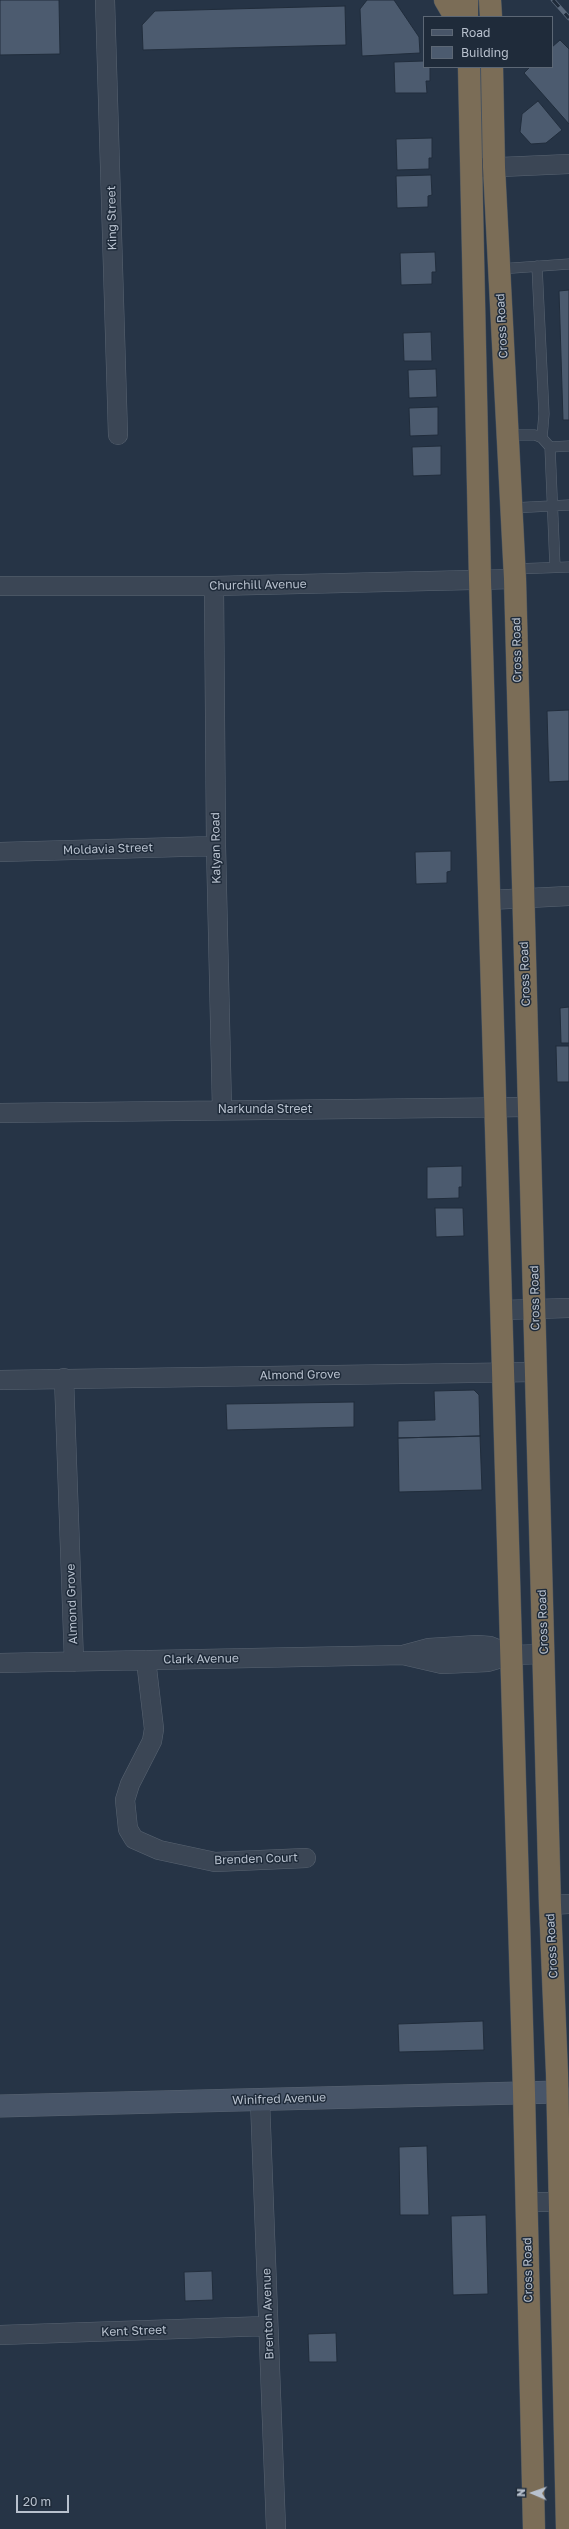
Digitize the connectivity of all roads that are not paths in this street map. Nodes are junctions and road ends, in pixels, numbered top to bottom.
1 (105, 0) edge
2 (445, 0) edge
3 (467, 0) edge
4 (490, 0) edge
5 (454, 16) edge
6 (467, 16) edge
7 (491, 16) edge
8 (469, 68) edge
9 (492, 68) edge
10 (569, 164) edge
11 (494, 167) junction
12 (470, 168) junction
13 (569, 264) edge
14 (537, 266) junction
15 (499, 269) junction
16 (118, 435) dead end
17 (508, 435) junction
18 (542, 438) junction
19 (569, 446) edge
20 (550, 447) junction
21 (569, 505) edge
22 (553, 506) junction
23 (512, 508) junction
24 (555, 567) junction
25 (569, 567) edge
26 (515, 574) junction
27 (480, 580) junction
28 (0, 586) edge
29 (214, 586) junction
30 (216, 846) junction
31 (0, 852) edge
32 (569, 896) edge
33 (523, 898) junction
34 (489, 900) junction
35 (497, 1107) junction
36 (529, 1107) junction
37 (222, 1109) junction
38 (0, 1113) edge
39 (569, 1308) edge
40 (535, 1309) junction
41 (502, 1310) junction
42 (503, 1372) junction
43 (536, 1372) junction
44 (64, 1378) junction
45 (0, 1380) edge
46 (544, 1654) junction
47 (512, 1655) junction
48 (146, 1660) junction
49 (74, 1662) junction
50 (0, 1663) edge
51 (306, 1858) dead end
52 (559, 1904) edge
53 (524, 2092) junction
54 (558, 2092) junction
55 (260, 2100) junction
56 (0, 2106) edge
57 (526, 2202) junction
58 (564, 2202) edge
59 (268, 2326) junction
60 (0, 2336) edge
61 (276, 2529) edge
62 (534, 2529) edge
63 (567, 2529) edge

1 - 16 street, King Street
2 - 5 highway
3 - 6 highway
4 - 7 highway
8 - 12 highway, Cross Road
9 - 11 highway, Cross Road
10 - 11 street
11 - 12 street
11 - 15 highway, Cross Road
12 - 27 highway, Cross Road
13 - 14 lane
14 - 15 lane
14 - 18 lane
15 - 17 highway, Cross Road
17 - 18 lane
17 - 23 highway, Cross Road
18 - 20 lane
19 - 20 lane
20 - 22 lane
21 - 22 lane
22 - 23 lane
22 - 24 lane
23 - 26 highway, Cross Road
24 - 25 lane
24 - 26 lane
26 - 27 street, Churchill Avenue
26 - 33 highway, Cross Road
27 - 29 street, Churchill Avenue
27 - 34 highway, Cross Road
28 - 29 street, Churchill Avenue
29 - 30 street, Kalyan Road
30 - 31 street, Moldavia Street
30 - 37 street, Kalyan Road
32 - 33 street
33 - 34 street
33 - 36 highway, Cross Road
34 - 35 highway, Cross Road
35 - 36 street, Narkunda Street
35 - 37 street, Narkunda Street
35 - 41 highway, Cross Road
36 - 40 highway, Cross Road
37 - 38 street, Narkunda Street
39 - 40 street
40 - 41 street
40 - 43 highway, Cross Road
41 - 42 highway, Cross Road
42 - 43 street, Almond Grove
42 - 44 street, Almond Grove
42 - 47 highway, Cross Road
43 - 46 highway, Cross Road
44 - 45 street, Almond Grove
44 - 49 street, Almond Grove
46 - 47 street, Clark Avenue
46 - 52 highway, Cross Road
47 - 48 street, Clark Avenue
47 - 53 highway, Cross Road
48 - 49 street, Clark Avenue
48 - 51 street, Brenden Court
49 - 50 street, Clark Avenue
52 - 54 highway, Cross Road
53 - 54 street, Winifred Avenue
53 - 55 street, Winifred Avenue
53 - 57 highway, Cross Road
54 - 58 highway, Cross Road
55 - 56 street, Winifred Avenue
55 - 59 street, Brenton Avenue
57 - 58 street
57 - 62 highway, Cross Road
58 - 63 highway, Cross Road
59 - 60 street, Kent Street
59 - 61 street, Brenton Avenue

